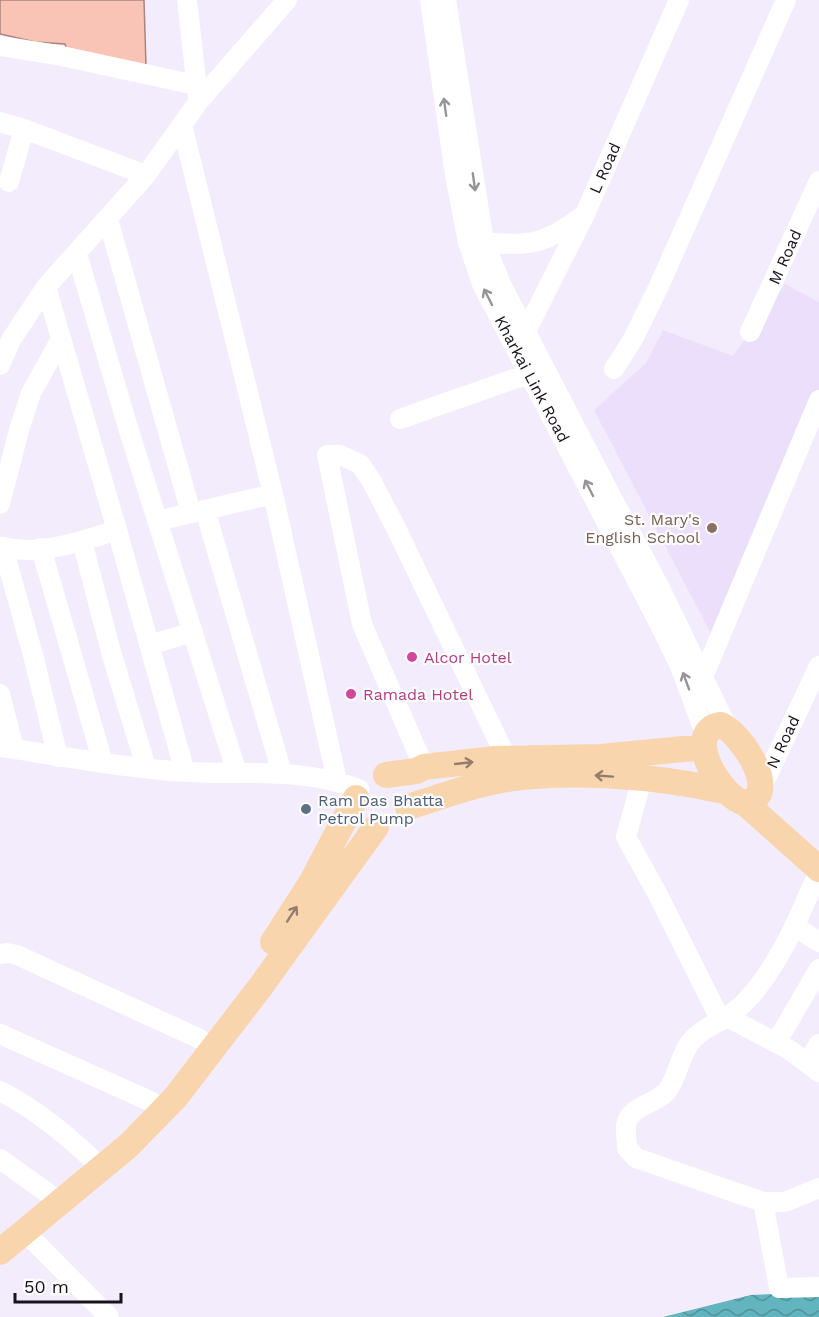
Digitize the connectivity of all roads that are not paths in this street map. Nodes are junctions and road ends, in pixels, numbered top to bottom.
1 (187, 0) edge
2 (287, 0) edge
3 (430, 0) edge
4 (446, 0) edge
5 (679, 0) edge
6 (786, 0) edge
7 (0, 46) edge
8 (198, 93) junction
9 (0, 122) edge
10 (182, 125) junction
11 (24, 129) junction
12 (146, 175) junction
13 (819, 181) edge
14 (9, 182) dead end
15 (585, 214) junction
16 (108, 219) junction
17 (484, 242) junction
18 (77, 254) junction
19 (46, 288) junction
20 (750, 332) dead end
21 (525, 333) junction
22 (61, 339) junction
23 (0, 365) edge
24 (614, 369) dead end
25 (528, 374) junction
26 (819, 400) edge
27 (400, 419) dead end
28 (273, 494) junction
29 (0, 504) edge
30 (198, 511) junction
31 (157, 521) junction
32 (117, 530) junction
33 (82, 541) junction
34 (1, 547) edge
35 (41, 548) junction
36 (193, 632) junction
37 (149, 645) junction
38 (819, 666) edge
39 (704, 677) junction
40 (0, 694) edge
41 (712, 737) junction
42 (7, 748) edge
43 (58, 757) junction
44 (507, 759) junction
45 (102, 763) junction
46 (146, 767) junction
47 (424, 767) junction
48 (185, 771) junction
49 (237, 773) junction
50 (282, 773) junction
51 (386, 775) junction
52 (642, 779) junction
53 (350, 789) junction
54 (748, 794) junction
55 (408, 807) junction
56 (376, 827) junction
57 (819, 845) edge
58 (819, 871) edge
59 (795, 926) junction
60 (819, 942) edge
61 (0, 954) edge
62 (819, 969) edge
63 (724, 1019) junction
64 (0, 1034) edge
65 (200, 1039) junction
66 (776, 1043) junction
67 (819, 1044) edge
68 (813, 1067) edge
69 (0, 1092) edge
70 (152, 1101) junction
71 (0, 1159) edge
72 (89, 1169) junction
73 (819, 1188) edge
74 (49, 1194) junction
75 (763, 1202) junction
76 (12, 1233) edge
77 (0, 1252) edge
78 (819, 1287) edge
79 (109, 1317) edge

1 - 8 street
2 - 8 street
25 -> 3 street, Kharkai Link Road
4 -> 17 street
5 - 15 street, L Road
6 - 24 street
7 - 8 street
8 - 10 street
9 - 11 street
10 - 12 street
10 - 28 street
11 - 12 street
11 - 14 street
12 - 16 street
13 - 20 street, M Road
15 - 17 street
15 - 21 street, L Road
16 - 18 street
16 - 30 street
17 - 21 street
18 - 19 street
18 - 31 street
19 - 22 street
19 - 23 street
21 - 39 street
22 - 29 street
22 - 32 street
25 - 27 street
41 -> 25 street, Kharkai Link Road
26 - 39 street
28 - 30 street
28 - 53 street
30 - 31 street
30 - 50 street
31 - 36 street
32 - 33 street
32 - 37 street
33 - 35 street
33 - 46 street
34 - 35 street
34 - 43 street
35 - 45 street
36 - 37 street
36 - 49 street
37 - 48 street
38 - 54 street, N Road
39 - 41 street
40 - 42 street
41 - 44 main road
41 - 54 main road
41 - 54 main road
42 - 43 street
43 - 45 street
47 -> 44 main road
44 - 47 street
45 - 46 street
46 - 48 street
47 - 51 main road
48 - 49 street
49 - 50 street
50 - 53 street
51 - 53 main road
51 - 55 main road
52 - 54 main road
52 -> 55 main road
52 - 63 street
53 - 56 main road
65 -> 53 main road
54 - 57 main road
54 - 58 main road
55 - 56 main road
56 - 72 main road
58 - 59 street
59 - 60 street
59 - 63 street
61 - 65 street
62 - 66 street
63 - 66 street
63 - 75 street
64 - 70 street
65 - 70 main road
66 - 68 street
67 - 68 street
69 - 72 street
70 - 72 main road
71 - 74 street
72 - 74 main road
72 - 76 main road
73 - 75 street
74 - 76 main road
75 - 78 street
76 - 77 main road
76 - 79 street

